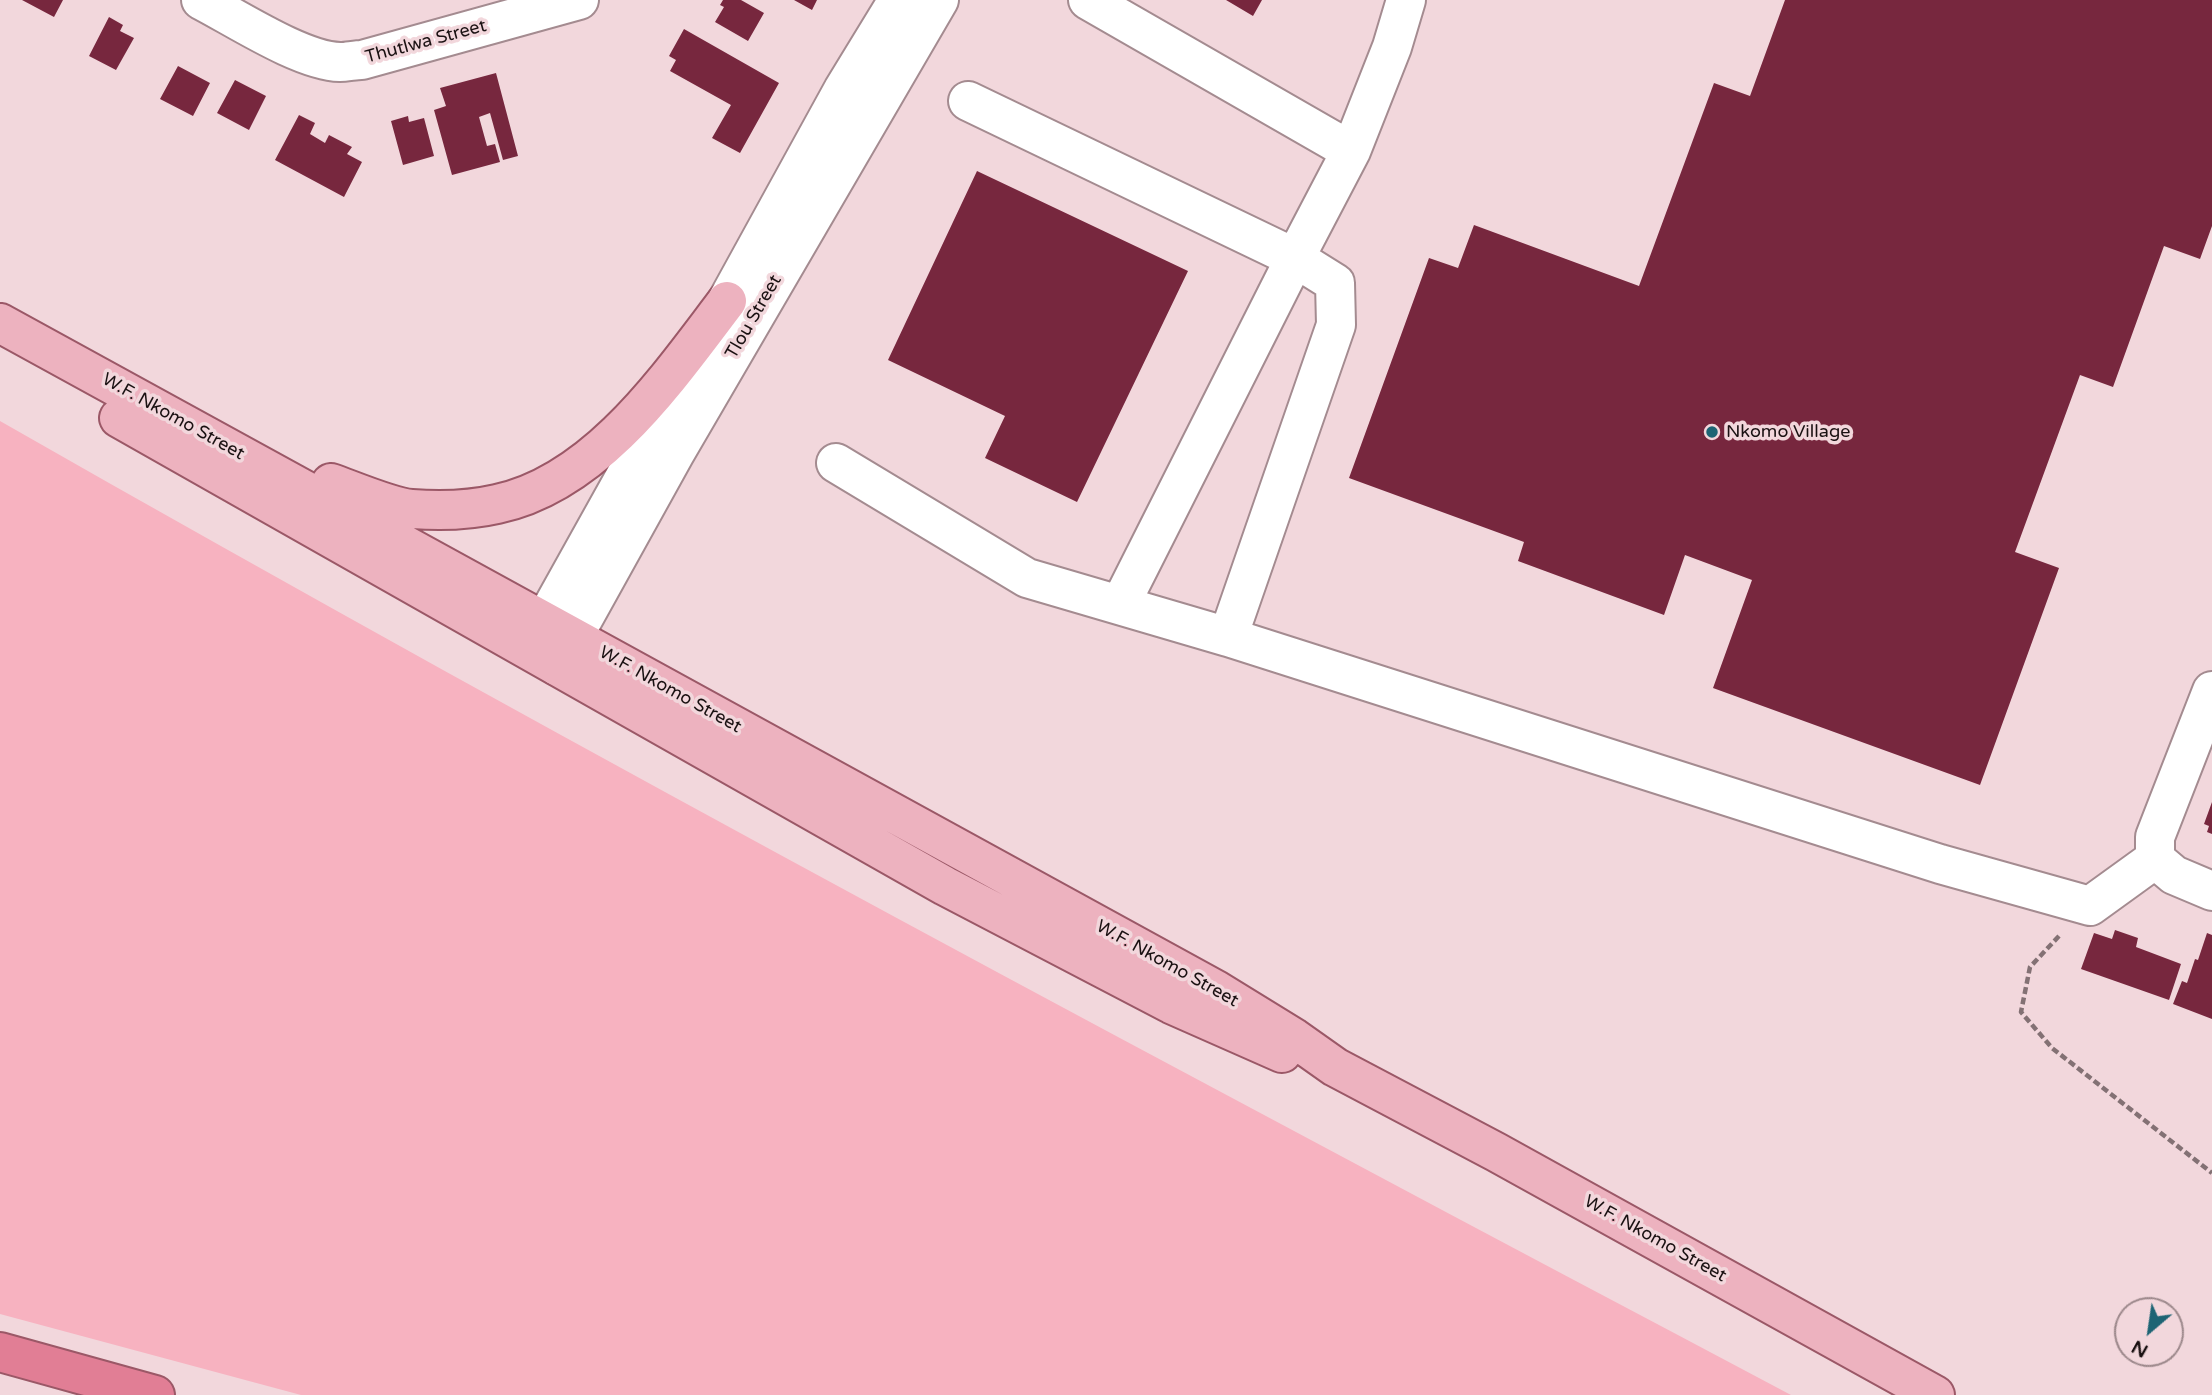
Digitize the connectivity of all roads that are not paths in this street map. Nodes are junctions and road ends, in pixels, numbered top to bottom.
1 (201, 0) edge
2 (579, 0) edge
3 (898, 0) edge
4 (939, 0) edge
5 (1088, 0) edge
6 (1406, 0) edge
7 (968, 101) dead end
8 (1351, 150) junction
9 (1294, 258) junction
10 (727, 301) junction
11 (0, 323) edge
12 (0, 351) edge
13 (236, 452) junction
14 (836, 463) dead end
15 (1120, 605) junction
16 (1227, 637) junction
17 (551, 643) junction
18 (2212, 691) edge
19 (2155, 859) junction
20 (2212, 891) edge
21 (0, 1352) edge
22 (0, 1377) edge
23 (73, 1395) edge
24 (155, 1395) edge
25 (1935, 1395) edge

1 - 2 street, Thutlwa Street
3 - 10 street, Tlou Street
4 - 17 street, Tlou Street
5 - 8 street
6 - 8 street
7 - 9 street
8 - 9 street
9 - 15 street
9 - 16 street
10 - 13 main road
10 - 17 street, Tlou Street
11 - 13 main road, W.F. Nkomo Street
12 - 17 main road, W.F. Nkomo Street
13 - 17 main road, W.F. Nkomo Street
14 - 15 street
15 - 16 street
16 - 19 street
17 - 25 main road, W.F. Nkomo Street
18 - 19 street
19 - 20 street
21 - 24 highway
22 - 23 highway

